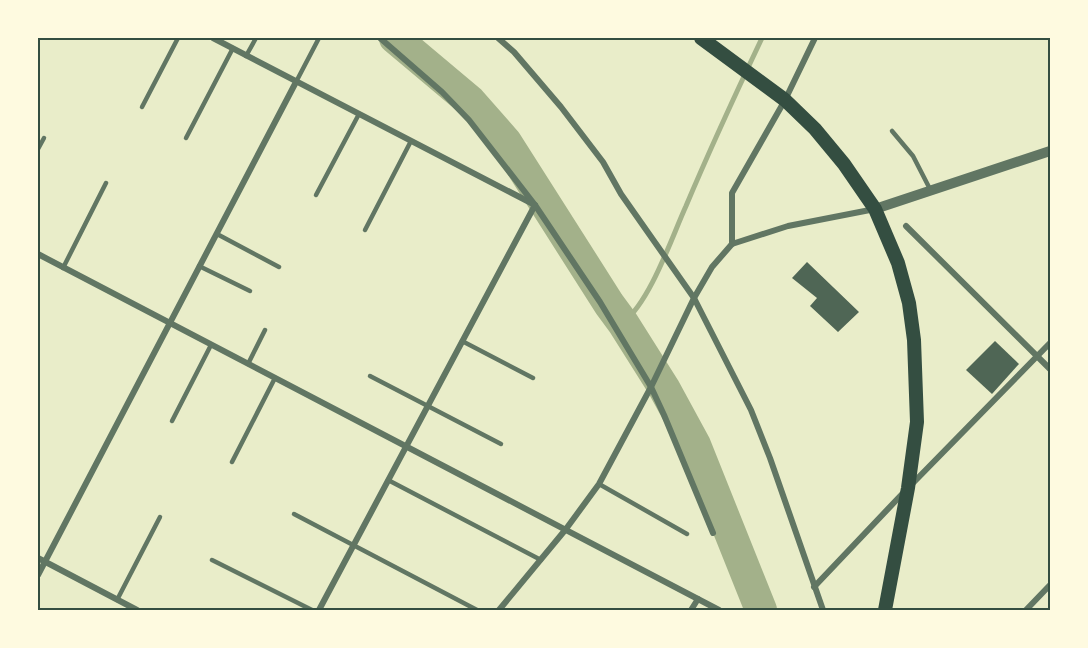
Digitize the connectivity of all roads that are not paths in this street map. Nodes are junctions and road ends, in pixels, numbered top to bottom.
1 (178, 38) edge
2 (213, 38) edge
3 (256, 38) edge
4 (319, 38) edge
5 (380, 38) edge
6 (498, 38) edge
7 (700, 38) edge
8 (815, 38) edge
9 (233, 48) junction
10 (246, 56) junction
11 (296, 82) junction
12 (785, 100) junction
13 (142, 107) dead end
14 (359, 114) junction
15 (892, 131) dead end
16 (44, 138) dead end
17 (186, 138) dead end
18 (411, 141) junction
19 (38, 149) edge
20 (1050, 150) edge
21 (106, 183) dead end
22 (931, 191) junction
23 (316, 195) dead end
24 (535, 205) junction
25 (875, 209) junction
26 (906, 226) dead end
27 (365, 230) dead end
28 (217, 234) junction
29 (732, 244) junction
30 (38, 254) edge
31 (199, 266) junction
32 (279, 267) dead end
33 (63, 268) junction
34 (250, 291) dead end
35 (694, 298) junction
36 (170, 323) junction
37 (265, 330) dead end
38 (462, 341) junction
39 (1050, 343) edge
40 (211, 345) junction
41 (1038, 356) junction
42 (248, 363) junction
43 (1050, 369) edge
44 (370, 376) dead end
45 (275, 378) junction
46 (533, 378) dead end
47 (651, 387) junction
48 (428, 405) junction
49 (172, 421) dead end
50 (501, 444) dead end
51 (406, 446) junction
52 (232, 462) dead end
53 (388, 480) junction
54 (599, 484) junction
55 (908, 488) junction
56 (294, 514) dead end
57 (159, 517) dead end
58 (566, 529) junction
59 (712, 533) dead end
60 (687, 534) dead end
61 (354, 545) junction
62 (38, 558) edge
63 (212, 560) dead end
64 (541, 560) junction
65 (44, 562) junction
66 (38, 575) edge
67 (1050, 585) edge
68 (814, 587) junction
69 (698, 599) junction
70 (117, 600) junction
71 (137, 610) edge
72 (312, 610) edge
73 (319, 610) edge
74 (477, 610) edge
75 (499, 610) edge
76 (691, 610) edge
77 (719, 610) edge
78 (823, 610) edge
79 (885, 610) edge
80 (1026, 610) edge

1 - 13 lane
2 - 9 street
3 - 10 lane
4 - 11 lane
5 - 24 street
6 - 35 street
7 - 12 main road
8 - 12 street
9 - 10 street
9 - 17 lane
10 - 11 street
11 - 14 street
11 - 28 street
12 - 25 main road
12 - 29 street
14 - 18 street
14 - 23 lane
15 - 22 lane
16 - 19 lane
18 - 24 street
18 - 27 lane
20 - 22 street
21 - 33 lane
22 - 25 street
24 - 38 street
24 - 47 street
25 - 29 street
25 - 55 main road
26 - 41 street
28 - 31 street
28 - 32 lane
29 - 35 street
30 - 33 street
31 - 34 lane
31 - 36 street
33 - 36 street
35 - 47 street
35 - 68 street
36 - 40 street
36 - 65 street
37 - 42 lane
38 - 46 lane
38 - 48 street
39 - 41 street
40 - 42 street
40 - 49 lane
41 - 43 street
41 - 55 street
42 - 45 street
44 - 48 lane
45 - 51 street
45 - 52 lane
47 - 54 street
47 - 59 street
48 - 50 lane
48 - 51 street
51 - 53 street
51 - 58 street
53 - 61 street
53 - 64 lane
54 - 58 street
54 - 60 lane
55 - 68 street
55 - 79 main road
56 - 61 lane
57 - 70 lane
58 - 64 street
58 - 69 street
61 - 73 street
61 - 74 lane
62 - 65 street
63 - 72 lane
64 - 75 street
65 - 66 street
65 - 70 street
67 - 80 street
68 - 78 street
69 - 76 street
69 - 77 street
70 - 71 street

